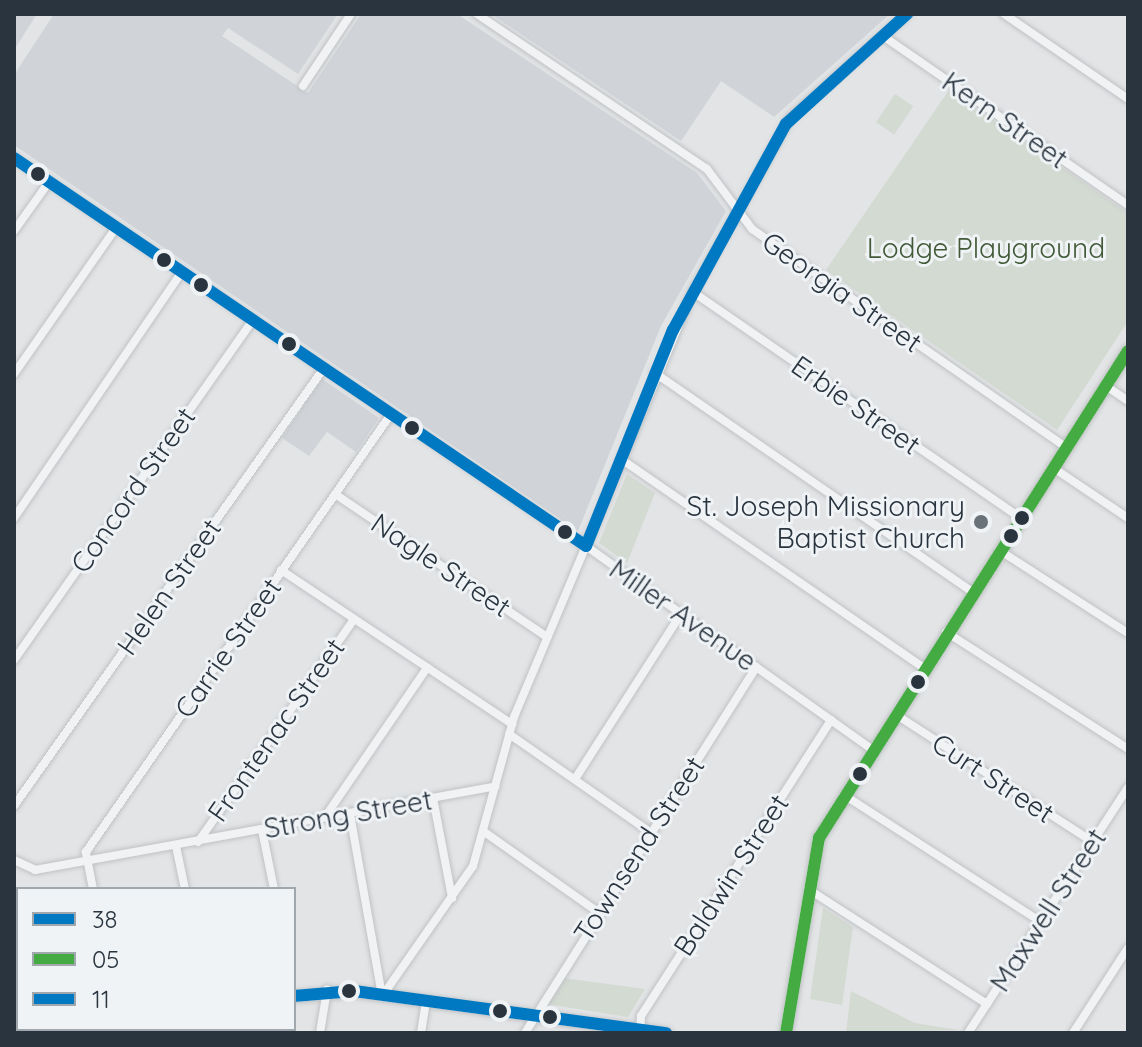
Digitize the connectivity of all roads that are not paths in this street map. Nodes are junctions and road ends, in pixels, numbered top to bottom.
1 (351, 14) edge
2 (477, 14) edge
3 (907, 14) edge
4 (1004, 14) edge
5 (883, 36) junction
6 (303, 86) dead end
7 (1128, 99) edge
8 (14, 158) edge
9 (49, 182) junction
10 (1128, 205) edge
11 (737, 210) junction
12 (116, 228) junction
13 (14, 231) edge
14 (182, 272) junction
15 (693, 292) junction
16 (253, 320) junction
17 (1128, 351) edge
18 (324, 368) junction
19 (655, 373) junction
20 (14, 374) edge
21 (1106, 386) junction
22 (1128, 401) edge
23 (391, 414) junction
24 (1066, 447) junction
25 (621, 459) junction
26 (1052, 467) junction
27 (335, 494) junction
28 (1019, 517) junction
29 (14, 518) edge
30 (1128, 518) edge
31 (586, 546) junction
32 (999, 549) junction
33 (281, 570) junction
34 (971, 591) junction
35 (681, 614) junction
36 (354, 619) junction
37 (946, 632) junction
38 (1128, 633) edge
39 (547, 637) junction
40 (14, 660) edge
41 (756, 667) junction
42 (923, 667) junction
43 (427, 668) junction
44 (894, 714) junction
45 (831, 720) junction
46 (512, 724) junction
47 (509, 734) junction
48 (872, 749) junction
49 (1128, 749) edge
50 (575, 779) junction
51 (495, 786) junction
52 (1128, 788) edge
53 (844, 795) junction
54 (433, 798) junction
55 (14, 806) edge
56 (350, 814) junction
57 (325, 817) junction
58 (262, 830) junction
59 (483, 831) junction
60 (650, 832) junction
61 (198, 842) junction
62 (1093, 842) junction
63 (176, 846) junction
64 (14, 860) edge
65 (87, 861) junction
66 (93, 887) edge
67 (185, 887) edge
68 (274, 887) edge
69 (807, 888) junction
70 (452, 898) junction
71 (598, 912) junction
72 (1041, 922) junction
73 (1128, 948) edge
74 (327, 990) junction
75 (296, 995) edge
76 (383, 995) junction
77 (426, 1003) junction
78 (987, 1004) junction
79 (531, 1016) junction
80 (640, 1031) edge
81 (320, 1033) edge
82 (421, 1033) edge
83 (525, 1033) edge
84 (666, 1033) edge
85 (786, 1033) edge
86 (968, 1033) edge
87 (1073, 1033) edge

1 - 6 street
2 - 11 street, Georgia Street
3 - 5 street
4 - 7 street
5 - 10 street, Kern Street
5 - 11 street
8 - 9 street, Miller Avenue
9 - 12 street, Miller Avenue
9 - 13 street
11 - 15 street
11 - 24 street, Georgia Street
12 - 14 street, Miller Avenue
12 - 20 street
14 - 16 street, Miller Avenue
14 - 29 street
15 - 19 street
15 - 28 street, Erbie Street
16 - 18 street, Miller Avenue
16 - 40 street, Concord Street
17 - 21 main road
18 - 23 street, Miller Avenue
18 - 55 street, Helen Street
19 - 25 street
19 - 34 street
21 - 22 street
21 - 24 main road
23 - 27 street, Carrie Street
23 - 31 street, Miller Avenue
24 - 26 main road
25 - 31 street
25 - 42 street
26 - 28 main road
26 - 30 street
27 - 33 street, Carrie Street
27 - 39 street, Nagle Street
28 - 32 main road
31 - 35 street, Miller Avenue
31 - 39 street
32 - 34 main road
32 - 38 street
33 - 36 street
33 - 65 street, Carrie Street
34 - 37 main road
35 - 41 street, Miller Avenue
35 - 50 street
36 - 43 street
36 - 61 street, Frontenac Street
37 - 42 main road
37 - 49 street
39 - 46 street
41 - 45 street, Miller Avenue
41 - 60 street, Townsend Street
42 - 44 main road
43 - 46 street
43 - 57 street
44 - 48 main road
44 - 62 street, Curt Street
45 - 48 street, Miller Avenue
45 - 80 street, Baldwin Street
46 - 47 street
47 - 50 street
47 - 51 street
48 - 53 main road
50 - 60 street
51 - 54 street, Strong Street
51 - 59 street
52 - 62 street, Maxwell Street
53 - 69 main road
53 - 72 street
54 - 56 street, Strong Street
54 - 70 street
56 - 57 street, Strong Street
56 - 76 street
57 - 58 street, Strong Street
58 - 61 street, Strong Street
58 - 68 street
59 - 70 street
59 - 71 street
60 - 71 street, Townsend Street
61 - 63 street, Strong Street
62 - 72 street, Maxwell Street
63 - 65 street, Strong Street
63 - 67 street
64 - 65 street, Strong Street
65 - 66 street
69 - 78 street
69 - 85 main road
70 - 76 street
71 - 79 street, Townsend Street
72 - 78 street, Maxwell Street
73 - 87 street
74 - 75 street
74 - 76 street
74 - 81 street
76 - 77 street
77 - 79 street
77 - 82 street
78 - 86 street, Maxwell Street
79 - 80 street
79 - 83 street, Townsend Street
80 - 84 street

